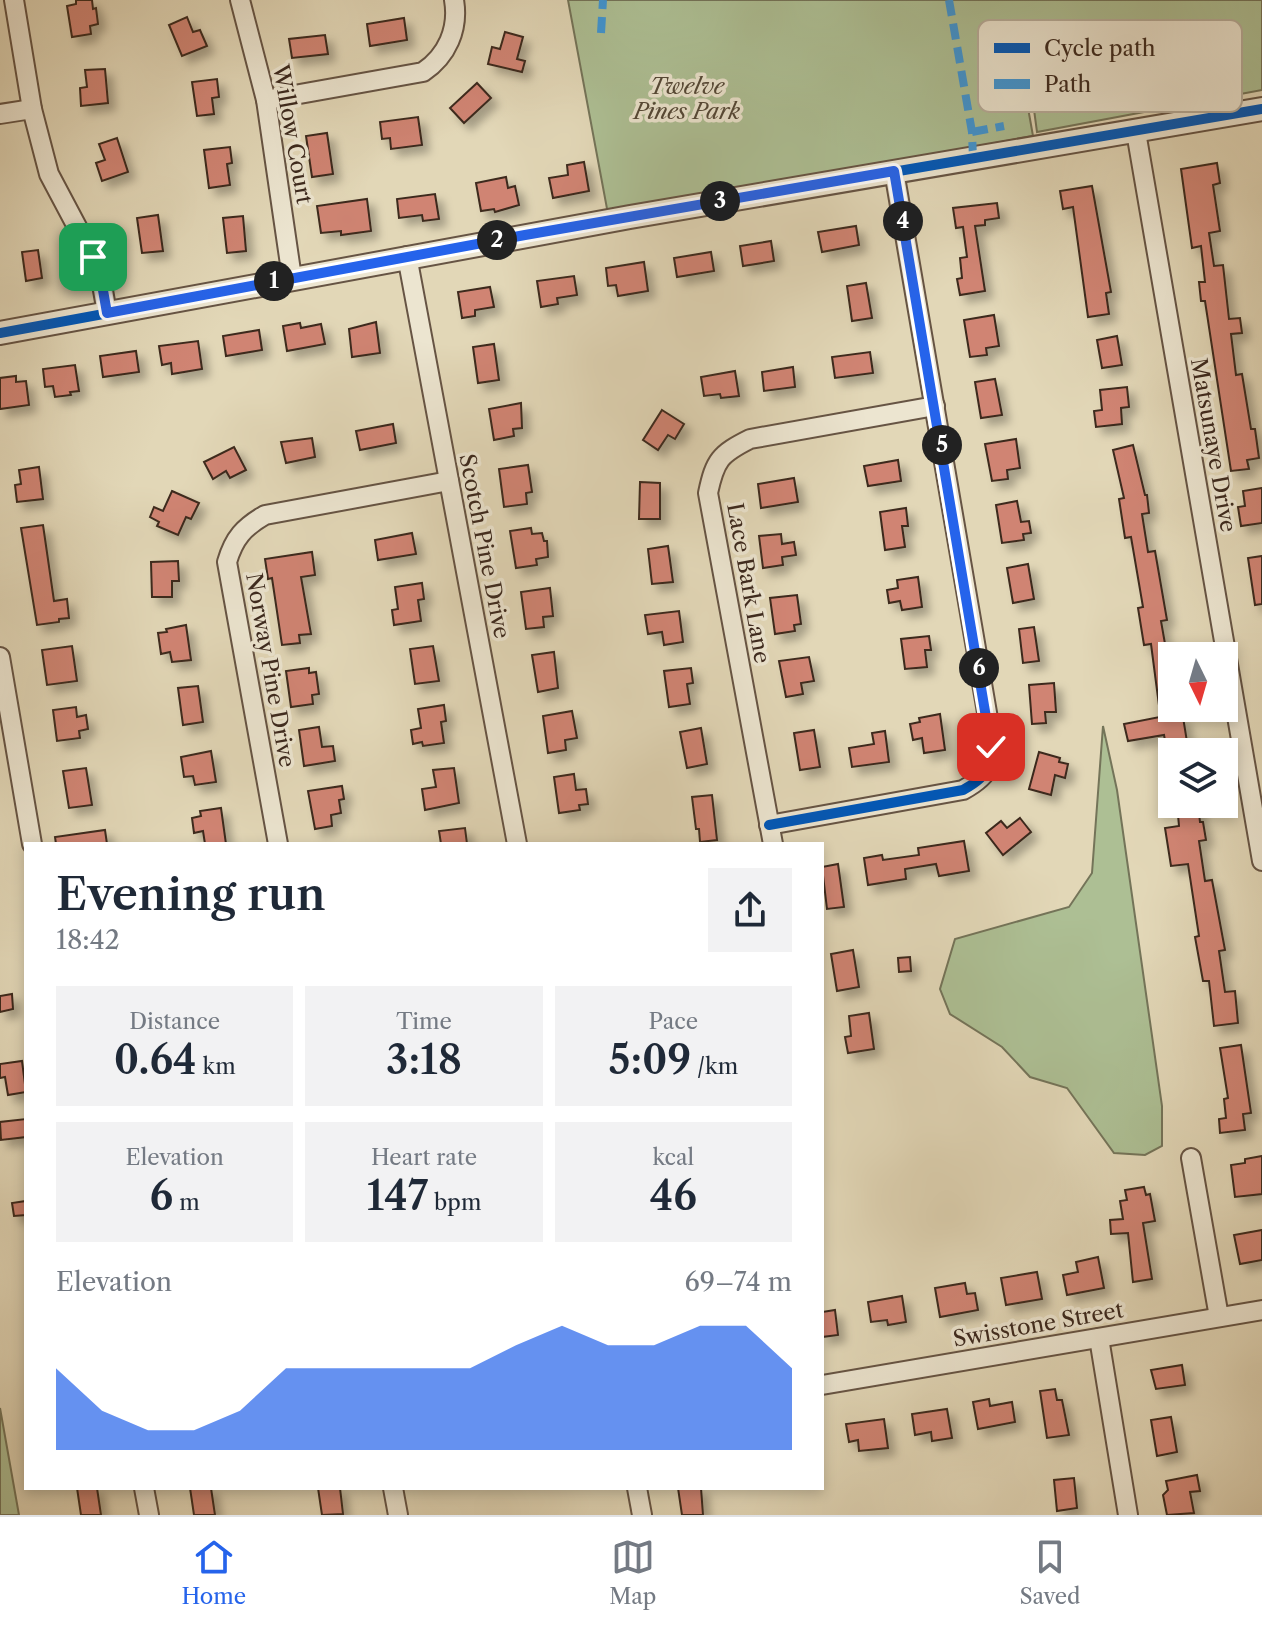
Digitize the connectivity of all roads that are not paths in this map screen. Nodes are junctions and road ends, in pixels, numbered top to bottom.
1 (14, 0) edge
2 (240, 0) edge
3 (454, 0) edge
4 (266, 100) junction
5 (32, 109) junction
6 (1262, 109) edge
7 (0, 114) edge
8 (1136, 132) junction
9 (894, 171) junction
10 (407, 256) junction
11 (292, 278) junction
12 (107, 313) junction
13 (0, 333) edge
14 (935, 406) junction
15 (449, 481) junction
16 (0, 657) edge
17 (769, 825) junction
18 (32, 842) edge
19 (278, 842) edge
20 (517, 842) edge
21 (773, 842) edge
22 (1262, 861) edge
23 (1191, 1158) dead end
24 (1262, 1310) edge
25 (1219, 1317) junction
26 (1099, 1338) junction
27 (824, 1385) edge
28 (144, 1490) edge
29 (393, 1490) edge
30 (637, 1490) edge
31 (149, 1515) edge
32 (398, 1515) edge
33 (642, 1515) edge
34 (1128, 1515) edge

1 - 5 street
2 - 4 street, Willow Court
3 - 4 street
4 - 11 street, Willow Court
5 - 7 street
5 - 12 street
6 - 8 street
8 - 9 street
8 - 22 street, Matsunaye Drive
9 - 10 street
9 - 14 street
10 - 11 street
10 - 15 street, Scotch Pine Drive
11 - 12 street
12 - 13 street
14 - 17 street, Lace Bark Lane
14 - 17 street
15 - 19 street, Norway Pine Drive
15 - 20 street, Scotch Pine Drive
16 - 18 street
17 - 21 street, Lace Bark Lane
23 - 25 street
24 - 25 street, Swisstone Street
25 - 26 street, Swisstone Street
26 - 27 street, Swisstone Street
26 - 34 street
28 - 31 street
29 - 32 street
30 - 33 street

